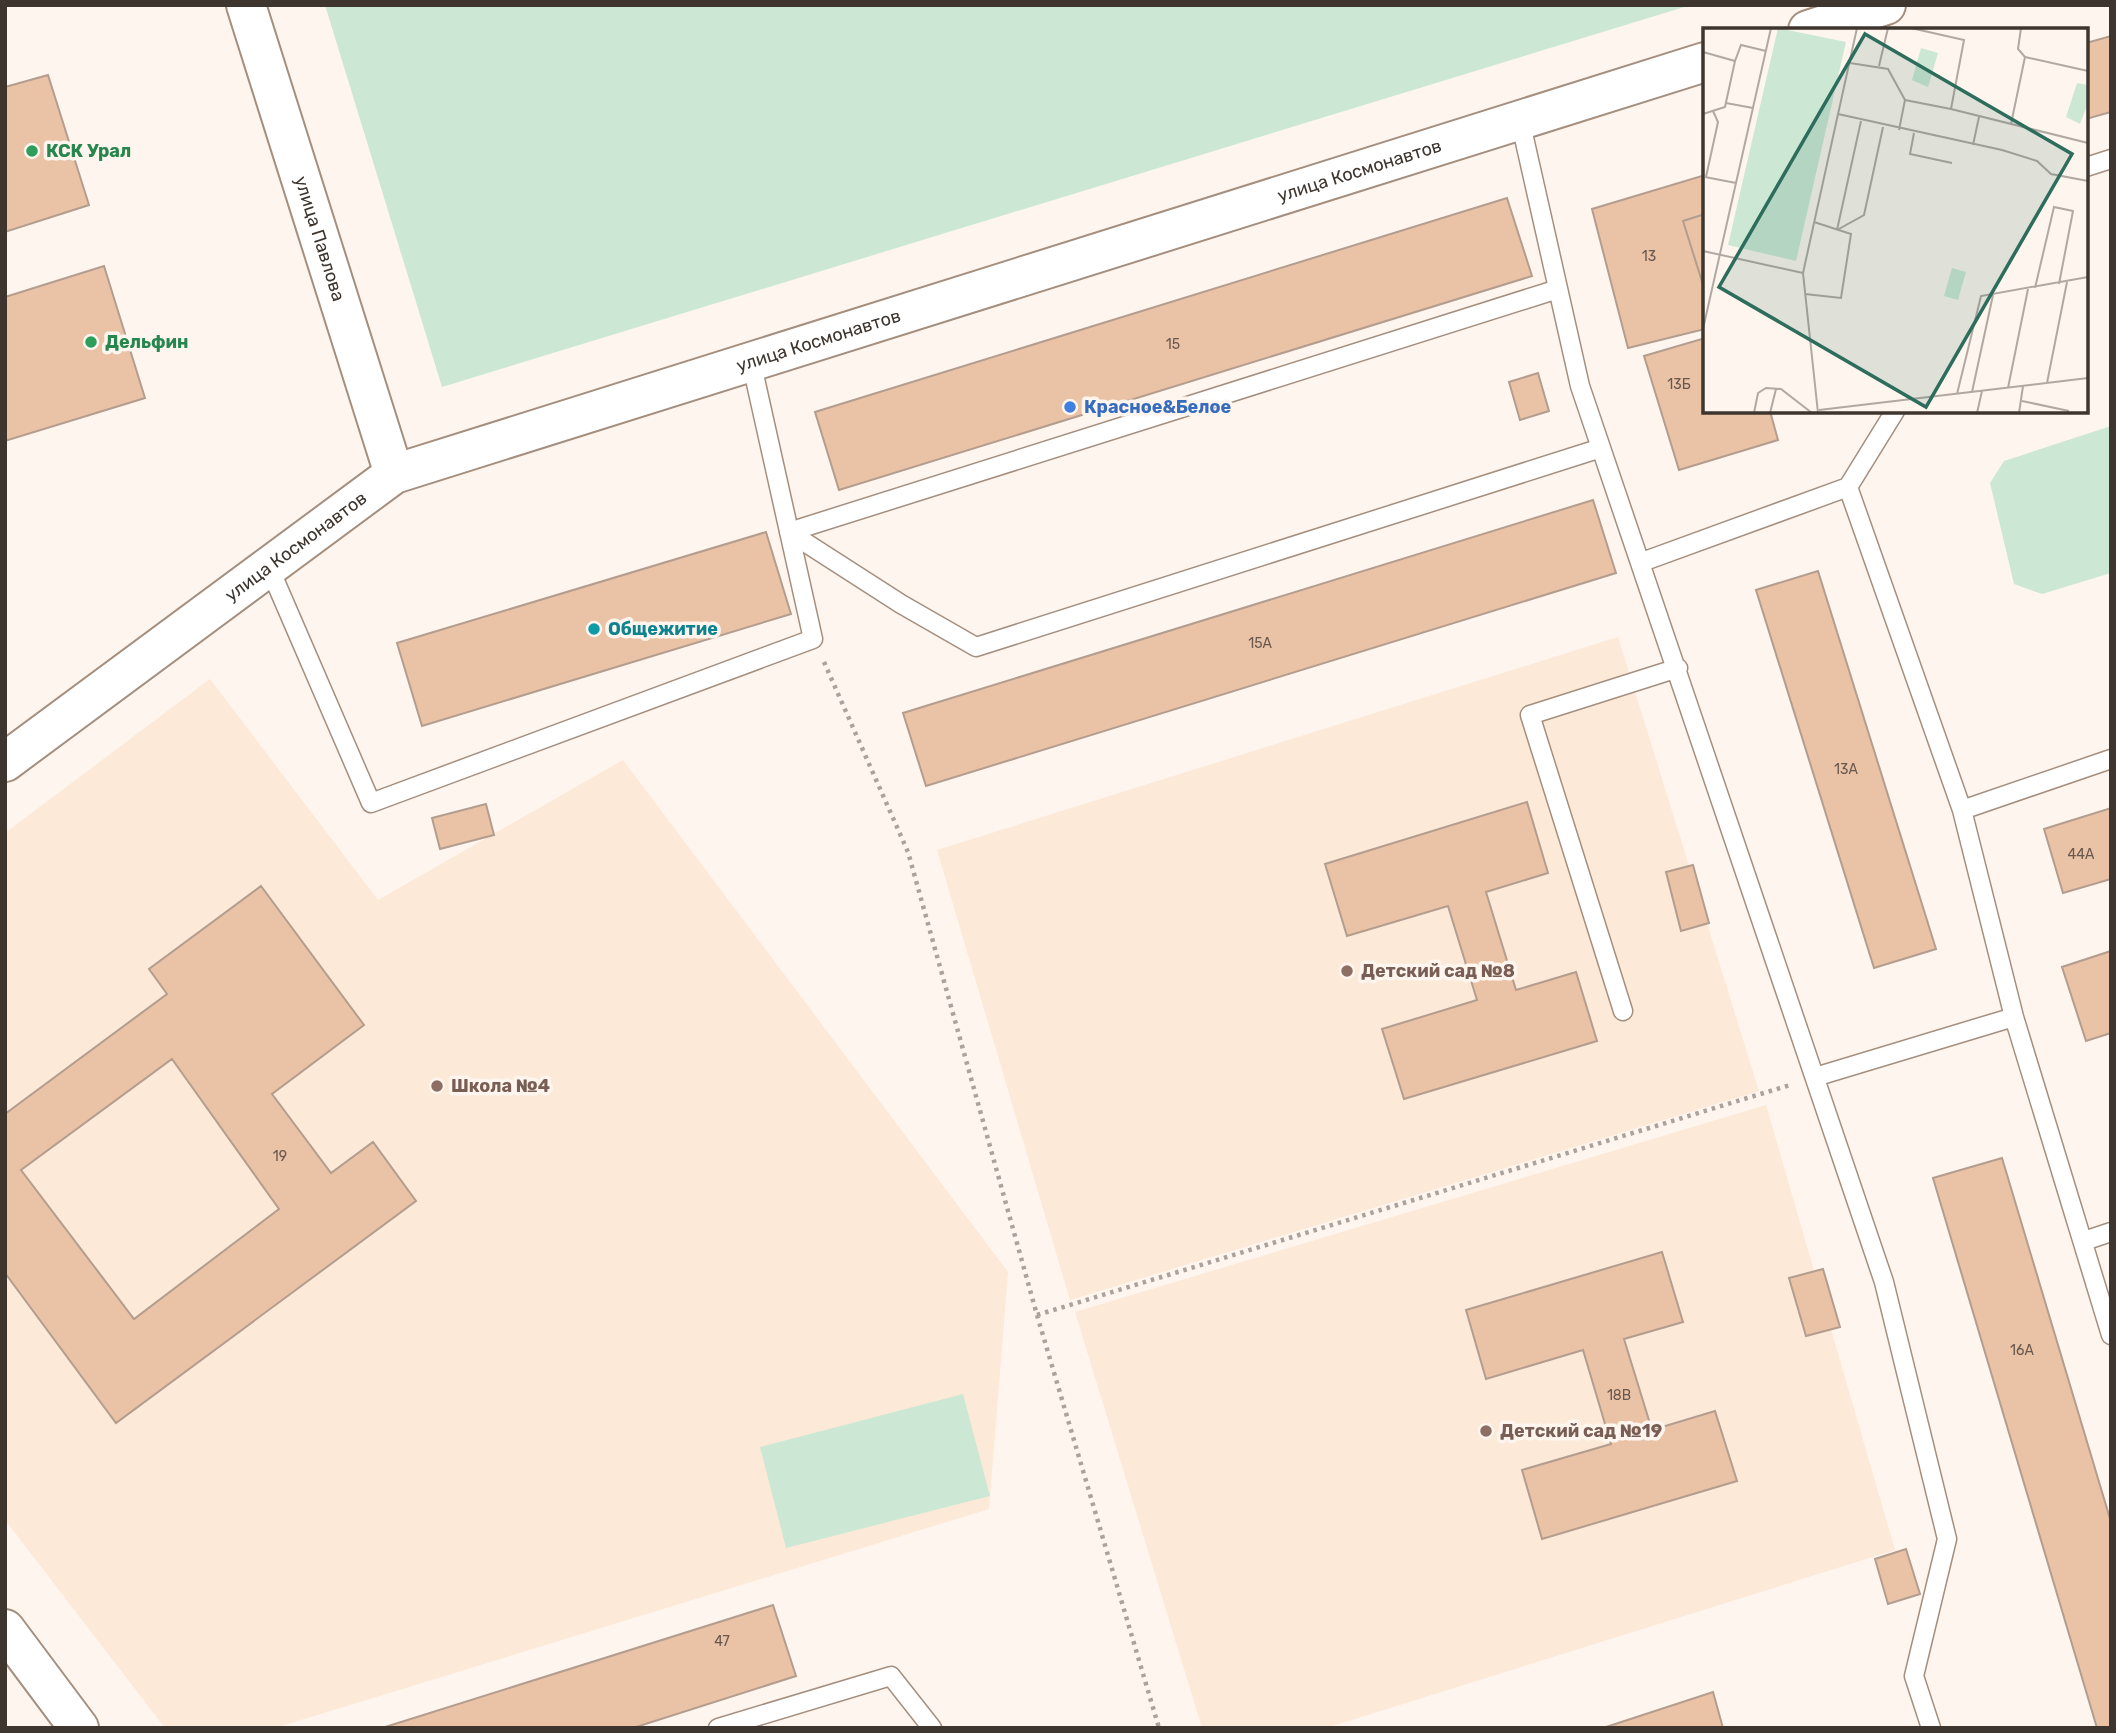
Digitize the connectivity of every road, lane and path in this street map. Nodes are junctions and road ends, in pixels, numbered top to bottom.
1 (246, 5) edge
2 (1885, 10) edge
3 (1816, 28) edge
4 (1703, 63) edge
5 (1520, 120) junction
6 (2111, 159) edge
7 (2088, 166) edge
8 (1558, 289) junction
9 (751, 362) junction
10 (1894, 413) edge
11 (1601, 448) junction
12 (394, 474) junction
13 (1848, 487) junction
14 (789, 532) junction
15 (1642, 562) junction
16 (269, 567) junction
17 (813, 639) junction
18 (1678, 668) junction
19 (2111, 759) edge
20 (5, 762) edge
21 (1962, 810) junction
22 (1623, 1011) dead end
23 (2014, 1017) junction
24 (1815, 1077) junction
25 (2111, 1232) edge
26 (2084, 1241) junction
27 (1037, 1315) junction
28 (2111, 1335) edge
29 (5, 1629) edge
30 (79, 1728) edge
31 (718, 1728) edge
32 (932, 1728) edge
33 (1159, 1728) edge
34 (1931, 1728) edge

1 - 12 street, улица Павлова
2 - 3 street
4 - 5 street, улица Космонавтов
5 - 8 lane
5 - 9 street, улица Космонавтов
6 - 7 lane
8 - 11 lane
8 - 14 lane
9 - 12 street, улица Космонавтов
9 - 14 lane
10 - 13 lane
11 - 14 lane
11 - 15 lane
12 - 16 street, улица Космонавтов
13 - 15 lane
13 - 21 lane
14 - 17 lane
15 - 18 lane
16 - 17 lane
16 - 20 street, улица Космонавтов
17 - 27 path
18 - 22 lane
18 - 24 lane
19 - 21 lane
21 - 23 lane
23 - 24 lane
23 - 26 lane
24 - 27 path
24 - 34 lane
25 - 26 lane
26 - 28 lane
27 - 33 path
29 - 30 street
31 - 32 lane

